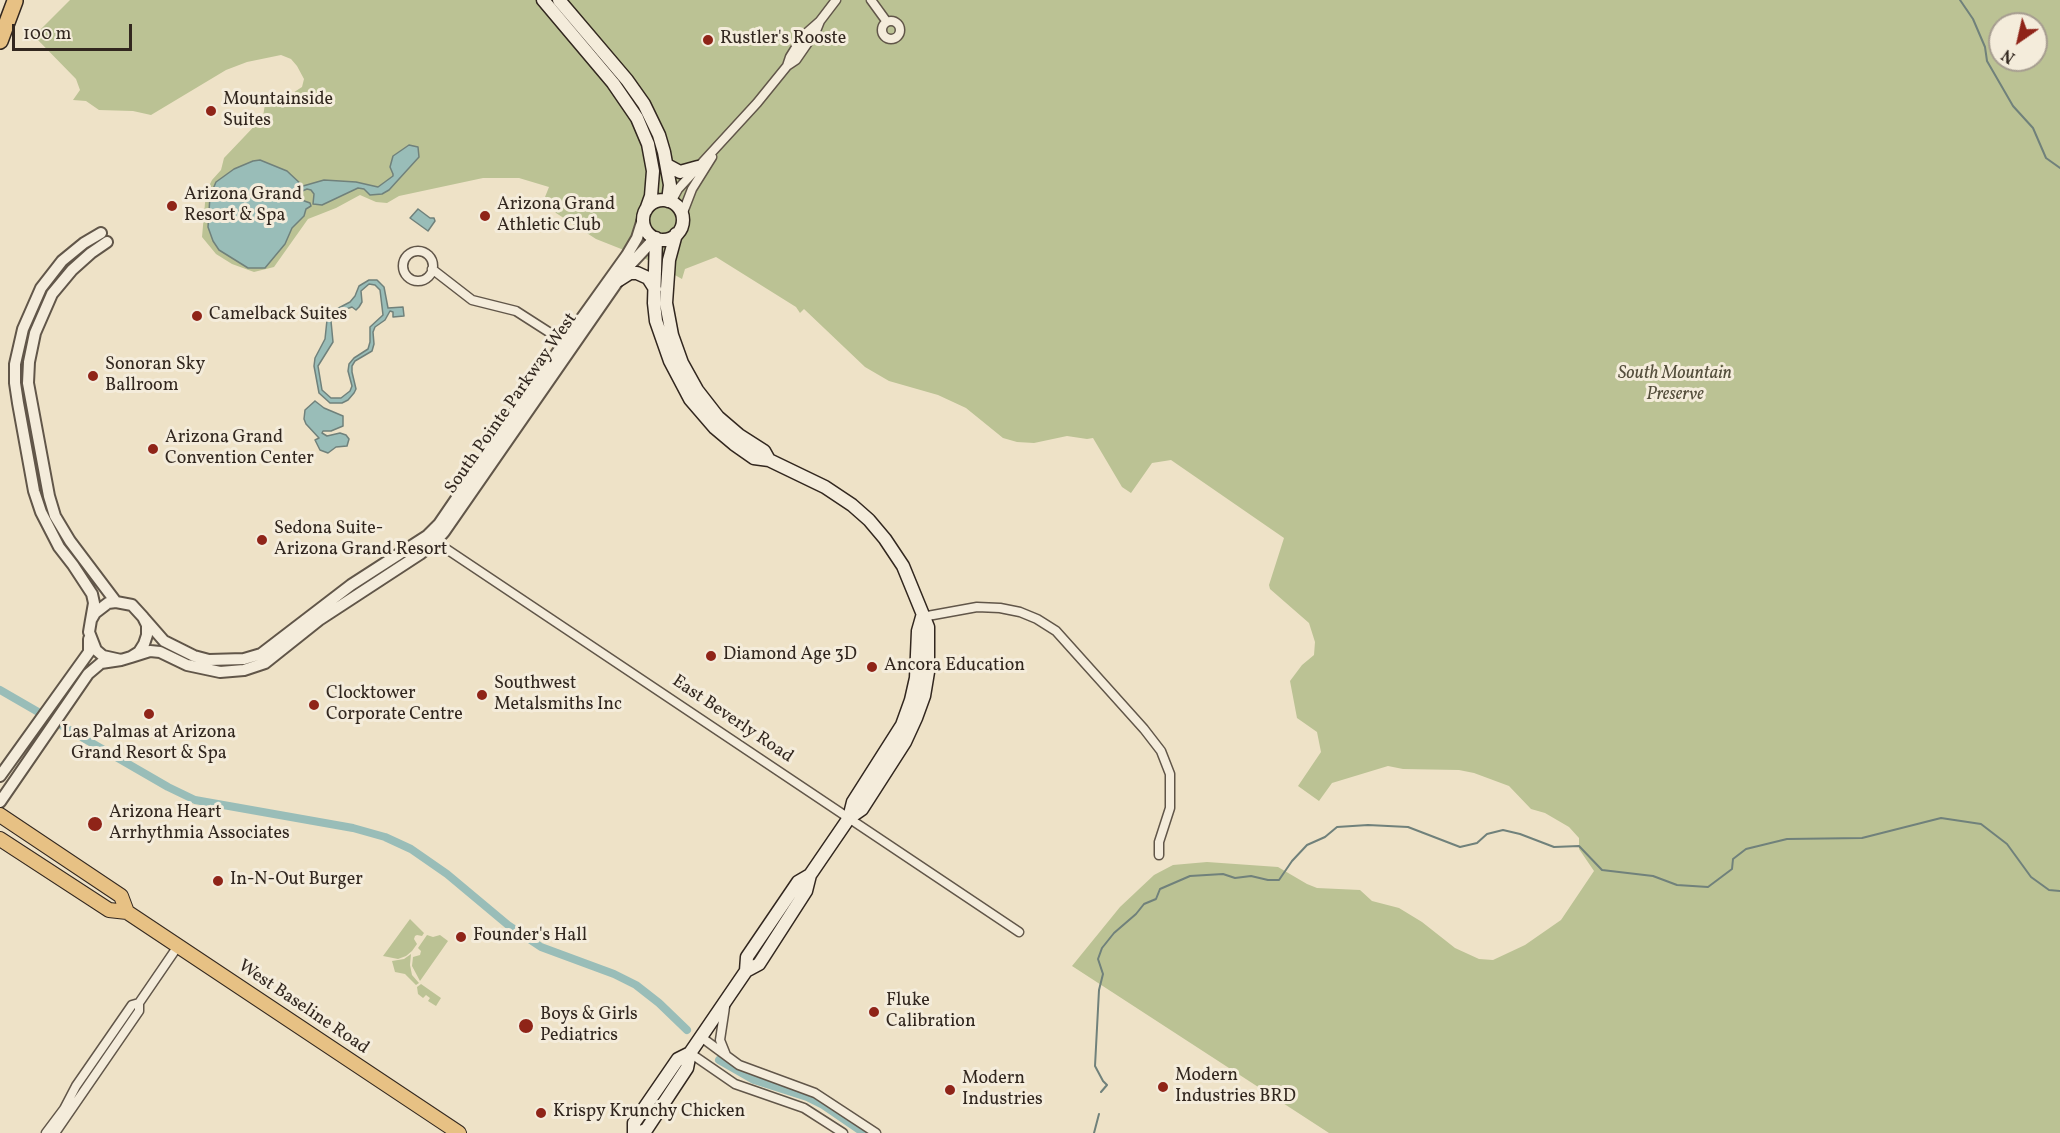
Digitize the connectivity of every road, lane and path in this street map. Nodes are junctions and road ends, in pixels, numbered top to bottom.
1 (543, 0) edge
2 (559, 0) edge
3 (836, 0) edge
4 (871, 0) edge
5 (15, 1) edge
6 (0, 22) edge
7 (887, 22) dead end
8 (0, 41) edge
9 (722, 142) junction
10 (667, 165) junction
11 (698, 167) junction
12 (670, 202) junction
13 (645, 214) junction
14 (682, 215) junction
15 (676, 234) junction
16 (655, 238) junction
17 (432, 269) dead end
18 (619, 280) junction
19 (655, 289) junction
20 (568, 345) junction
21 (769, 460) junction
22 (431, 539) junction
23 (116, 602) junction
24 (143, 617) junction
25 (922, 617) junction
26 (91, 620) junction
27 (89, 632) junction
28 (126, 658) junction
29 (0, 776) edge
30 (0, 802) edge
31 (0, 815) edge
32 (849, 818) junction
33 (0, 839) edge
34 (1159, 855) dead end
35 (127, 912) junction
36 (1019, 932) dead end
37 (178, 946) junction
38 (726, 1000) junction
39 (139, 1003) junction
40 (701, 1037) junction
41 (115, 1047) junction
42 (690, 1053) junction
43 (97, 1056) junction
44 (727, 1058) junction
45 (88, 1086) junction
46 (46, 1133) edge
47 (55, 1133) edge
48 (459, 1133) edge
49 (635, 1133) edge
50 (843, 1133) edge
51 (876, 1133) edge

1 - 13 main road
2 - 10 main road
3 - 9 street
4 - 7 street
5 - 6 highway
5 - 8 highway
9 - 11 street
9 - 14 street
10 - 11 main road
10 - 12 main road
11 - 12 street
12 - 13 main road
12 - 14 main road
13 - 16 main road
13 - 20 street, South Pointe Parkway West
14 - 15 main road
15 - 16 main road
15 - 21 main road
16 - 18 street, South Pointe Parkway West
16 - 19 main road
17 - 20 street
18 - 19 main road
18 - 20 street, South Pointe Parkway West
19 - 21 main road
20 - 22 street, South Pointe Parkway West
21 - 25 main road
22 - 24 street, South Pointe Parkway West
22 - 28 street, South Pointe Parkway West
22 - 32 street, East Beverly Road
23 - 24 street
23 - 26 street
23 - 26 street
24 - 28 street
25 - 32 main road
25 - 34 street
26 - 27 street
27 - 28 street
27 - 29 street
28 - 30 street, South Pointe Parkway West
31 - 35 main road, West Baseline Road
32 - 36 street, East Beverly Road
32 - 38 main road
33 - 35 main road, West Baseline Road
35 - 37 main road, West Baseline Road
37 - 39 street
37 - 48 main road, West Baseline Road
38 - 40 main road
38 - 44 street
39 - 41 street
39 - 43 street
40 - 42 main road
40 - 44 street
41 - 43 street
41 - 45 street
42 - 49 main road
42 - 50 street
43 - 45 street
43 - 46 street
44 - 51 street
45 - 47 street

